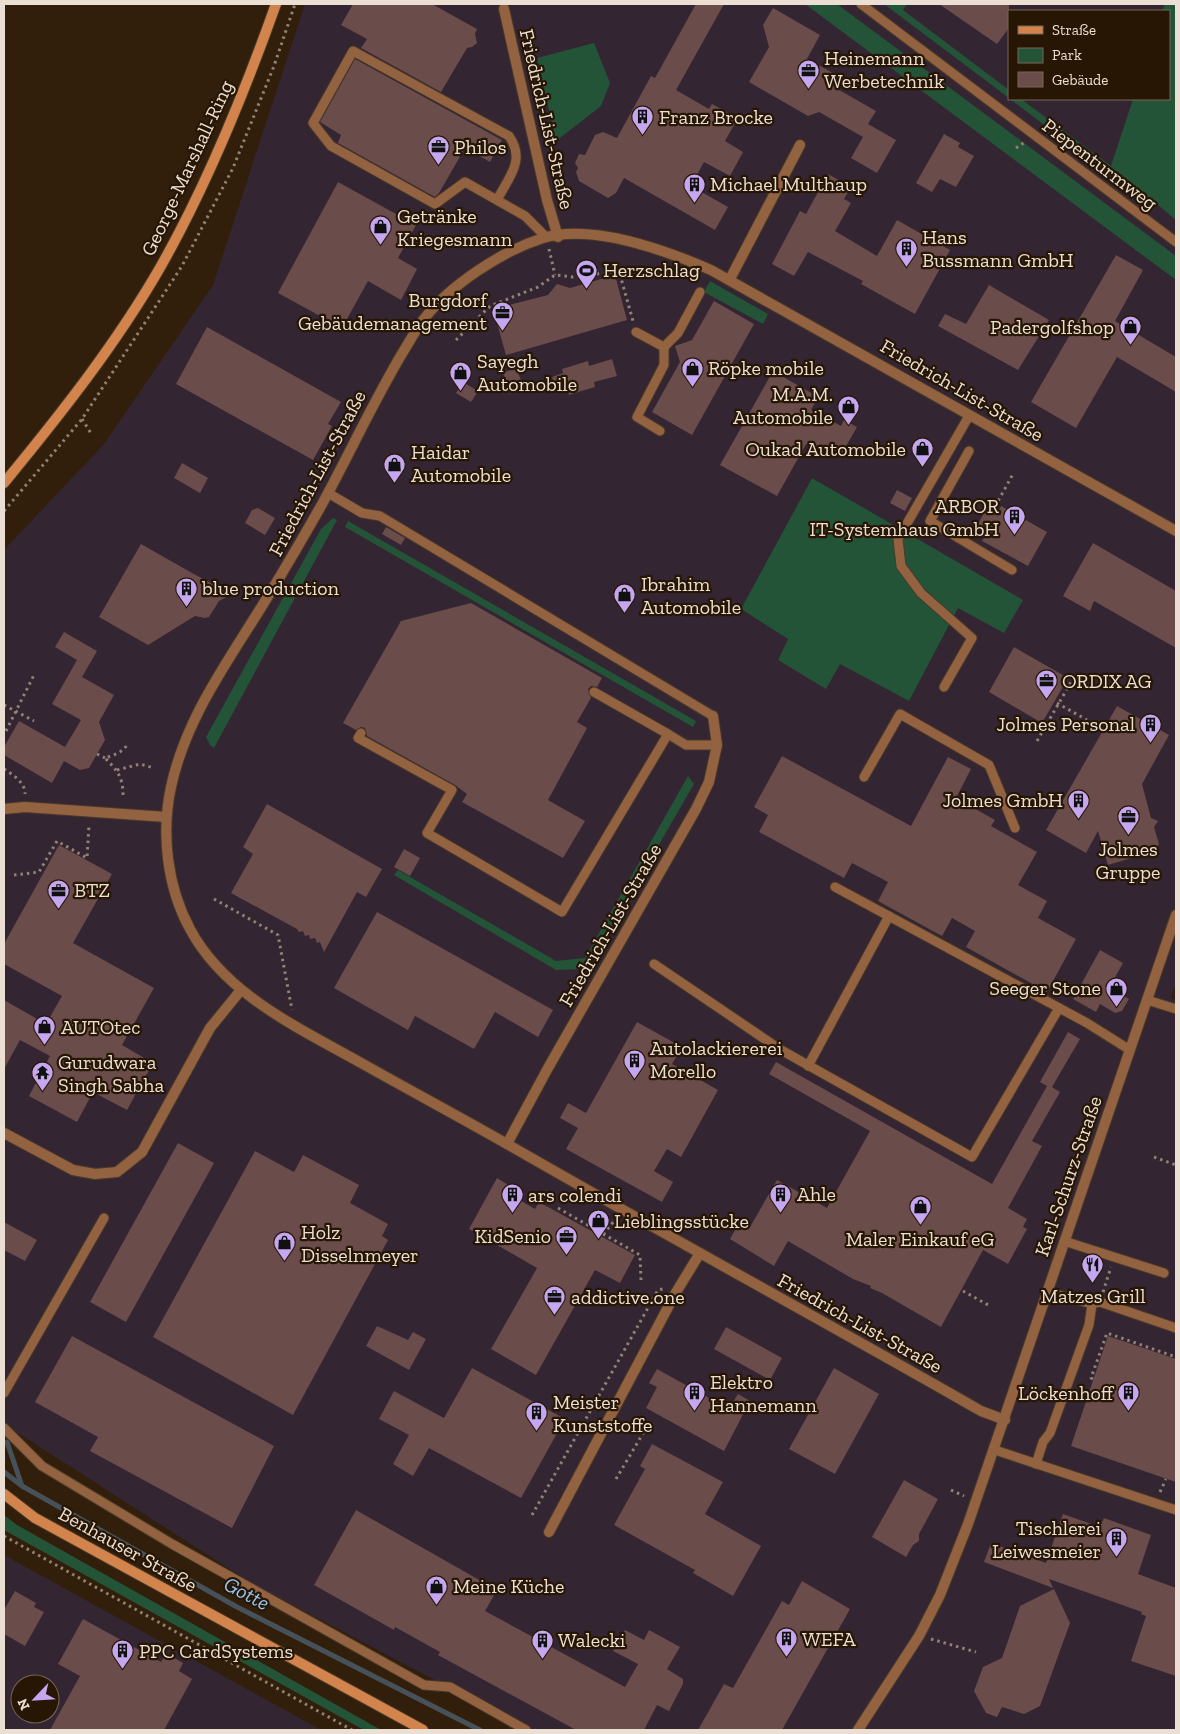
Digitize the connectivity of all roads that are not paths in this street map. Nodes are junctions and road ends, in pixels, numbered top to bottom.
1 (276, 4) edge
2 (861, 4) edge
3 (504, 9) dead end
4 (800, 145) dead end
5 (497, 200) junction
6 (558, 236) junction
7 (546, 237) junction
8 (1176, 242) edge
9 (730, 279) junction
10 (700, 292) dead end
11 (636, 332) road end
12 (664, 347) junction
13 (969, 416) junction
14 (660, 431) dead end
15 (968, 451) dead end
16 (4, 483) edge
17 (328, 493) junction
18 (1176, 531) edge
19 (1012, 570) dead end
20 (944, 687) dead end
21 (594, 692) dead end
22 (713, 716) joint
23 (361, 733) dead end
24 (668, 734) junction
25 (717, 745) junction
26 (864, 777) dead end
27 (4, 809) edge
28 (166, 816) junction
29 (1015, 828) dead end
30 (835, 887) dead end
31 (1176, 915) edge
32 (889, 916) junction
33 (654, 964) dead end
34 (241, 990) junction
35 (1147, 1000) junction
36 (1059, 1008) junction
37 (1176, 1009) edge
38 (1130, 1050) junction
39 (808, 1066) junction
40 (4, 1133) edge
41 (507, 1144) junction
42 (104, 1218) dead end
43 (1064, 1241) junction
44 (700, 1253) junction
45 (1164, 1273) dead end
46 (1048, 1292) junction
47 (1092, 1304) junction
48 (1176, 1328) edge
49 (4, 1393) edge
50 (1005, 1420) junction
51 (4, 1428) edge
52 (995, 1450) junction
53 (1036, 1464) junction
54 (4, 1494) edge
55 (1176, 1510) edge
56 (549, 1532) dead end
57 (423, 1730) edge
58 (526, 1730) edge
59 (858, 1730) edge

1 - 16 main road, George-Marshall-Ring
2 - 8 lane, Piepenturmweg
3 - 6 street, Friedrich-List-Straße
4 - 9 street
5 - 5 lane
5 - 7 lane
6 - 7 street, Friedrich-List-Straße
6 - 9 street, Friedrich-List-Straße
7 - 17 street, Friedrich-List-Straße
9 - 13 street, Friedrich-List-Straße
10 - 12 lane
11 - 12 lane
12 - 14 lane
13 - 18 street, Friedrich-List-Straße
13 - 20 lane
15 - 19 lane
17 - 22 lane
17 - 28 street, Friedrich-List-Straße
21 - 24 lane
22 - 25 street, Friedrich-List-Straße
23 - 24 lane
24 - 25 lane
25 - 41 street, Friedrich-List-Straße
26 - 29 lane
27 - 28 street
28 - 34 street, Friedrich-List-Straße
30 - 32 lane
31 - 35 street, Karl-Schurz-Straße
32 - 36 lane
32 - 39 lane
33 - 39 lane
34 - 40 street
34 - 41 street, Friedrich-List-Straße
35 - 37 lane
35 - 38 street, Karl-Schurz-Straße
36 - 38 lane
36 - 39 lane
38 - 43 street, Karl-Schurz-Straße
41 - 44 street, Friedrich-List-Straße
42 - 49 lane
43 - 45 lane
43 - 46 street, Karl-Schurz-Straße
44 - 50 street, Friedrich-List-Straße
44 - 56 street
46 - 47 lane
46 - 50 street, Karl-Schurz-Straße
47 - 48 lane
47 - 53 lane
50 - 52 street, Karl-Schurz-Straße
51 - 58 lane
52 - 53 lane
52 - 59 street, Karl-Schurz-Straße
53 - 55 lane
54 - 57 main road, Benhauser Straße

